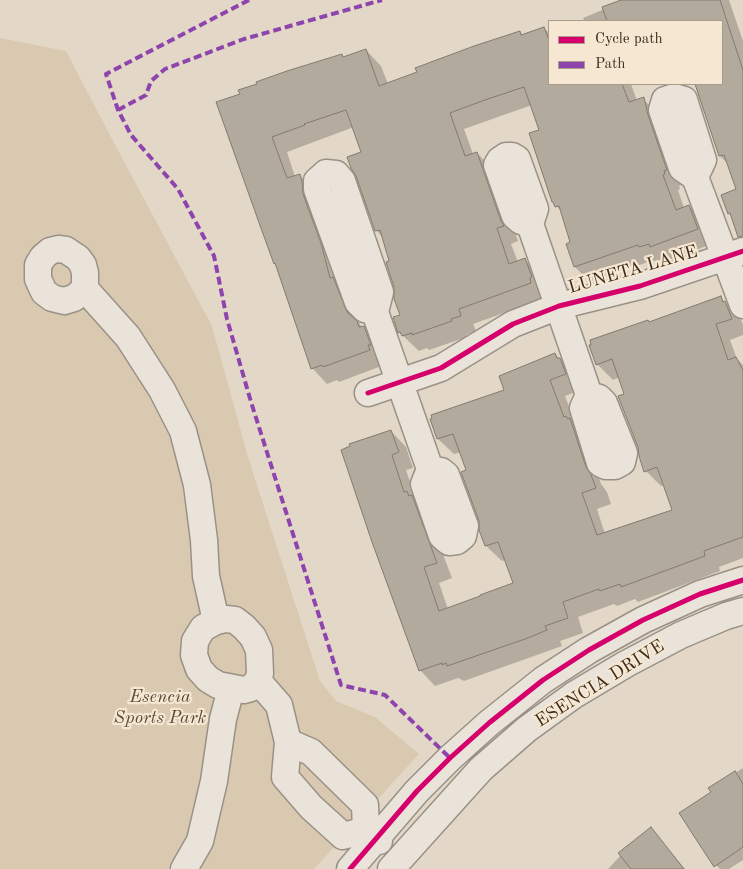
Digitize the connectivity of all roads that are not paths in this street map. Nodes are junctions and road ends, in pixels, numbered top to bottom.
1 (695, 177) dead end
2 (530, 224) dead end
3 (354, 254) dead end
4 (734, 254) edge
5 (85, 289) dead end
6 (743, 305) edge
7 (559, 306) junction
8 (400, 381) junction
9 (368, 393) dead end
10 (589, 395) dead end
11 (430, 469) dead end
12 (743, 580) edge
13 (743, 611) edge
14 (216, 621) junction
15 (258, 681) junction
16 (231, 689) junction
17 (288, 742) junction
18 (371, 834) junction
19 (395, 865) edge
20 (184, 869) edge
21 (350, 869) edge

1 - 4 street
2 - 7 street
3 - 8 street
4 - 6 street
4 - 7 street, LUNETA LANE
5 - 14 street
7 - 8 street, LUNETA LANE
7 - 10 street
8 - 9 street, LUNETA LANE
8 - 11 street
12 - 18 street, ESENCIA DRIVE
13 - 19 street, ESENCIA DRIVE
14 - 15 street
14 - 16 street
15 - 16 street
15 - 17 street
16 - 20 street
17 - 18 street
17 - 18 street
18 - 19 street
18 - 21 street, ESENCIA DRIVE

